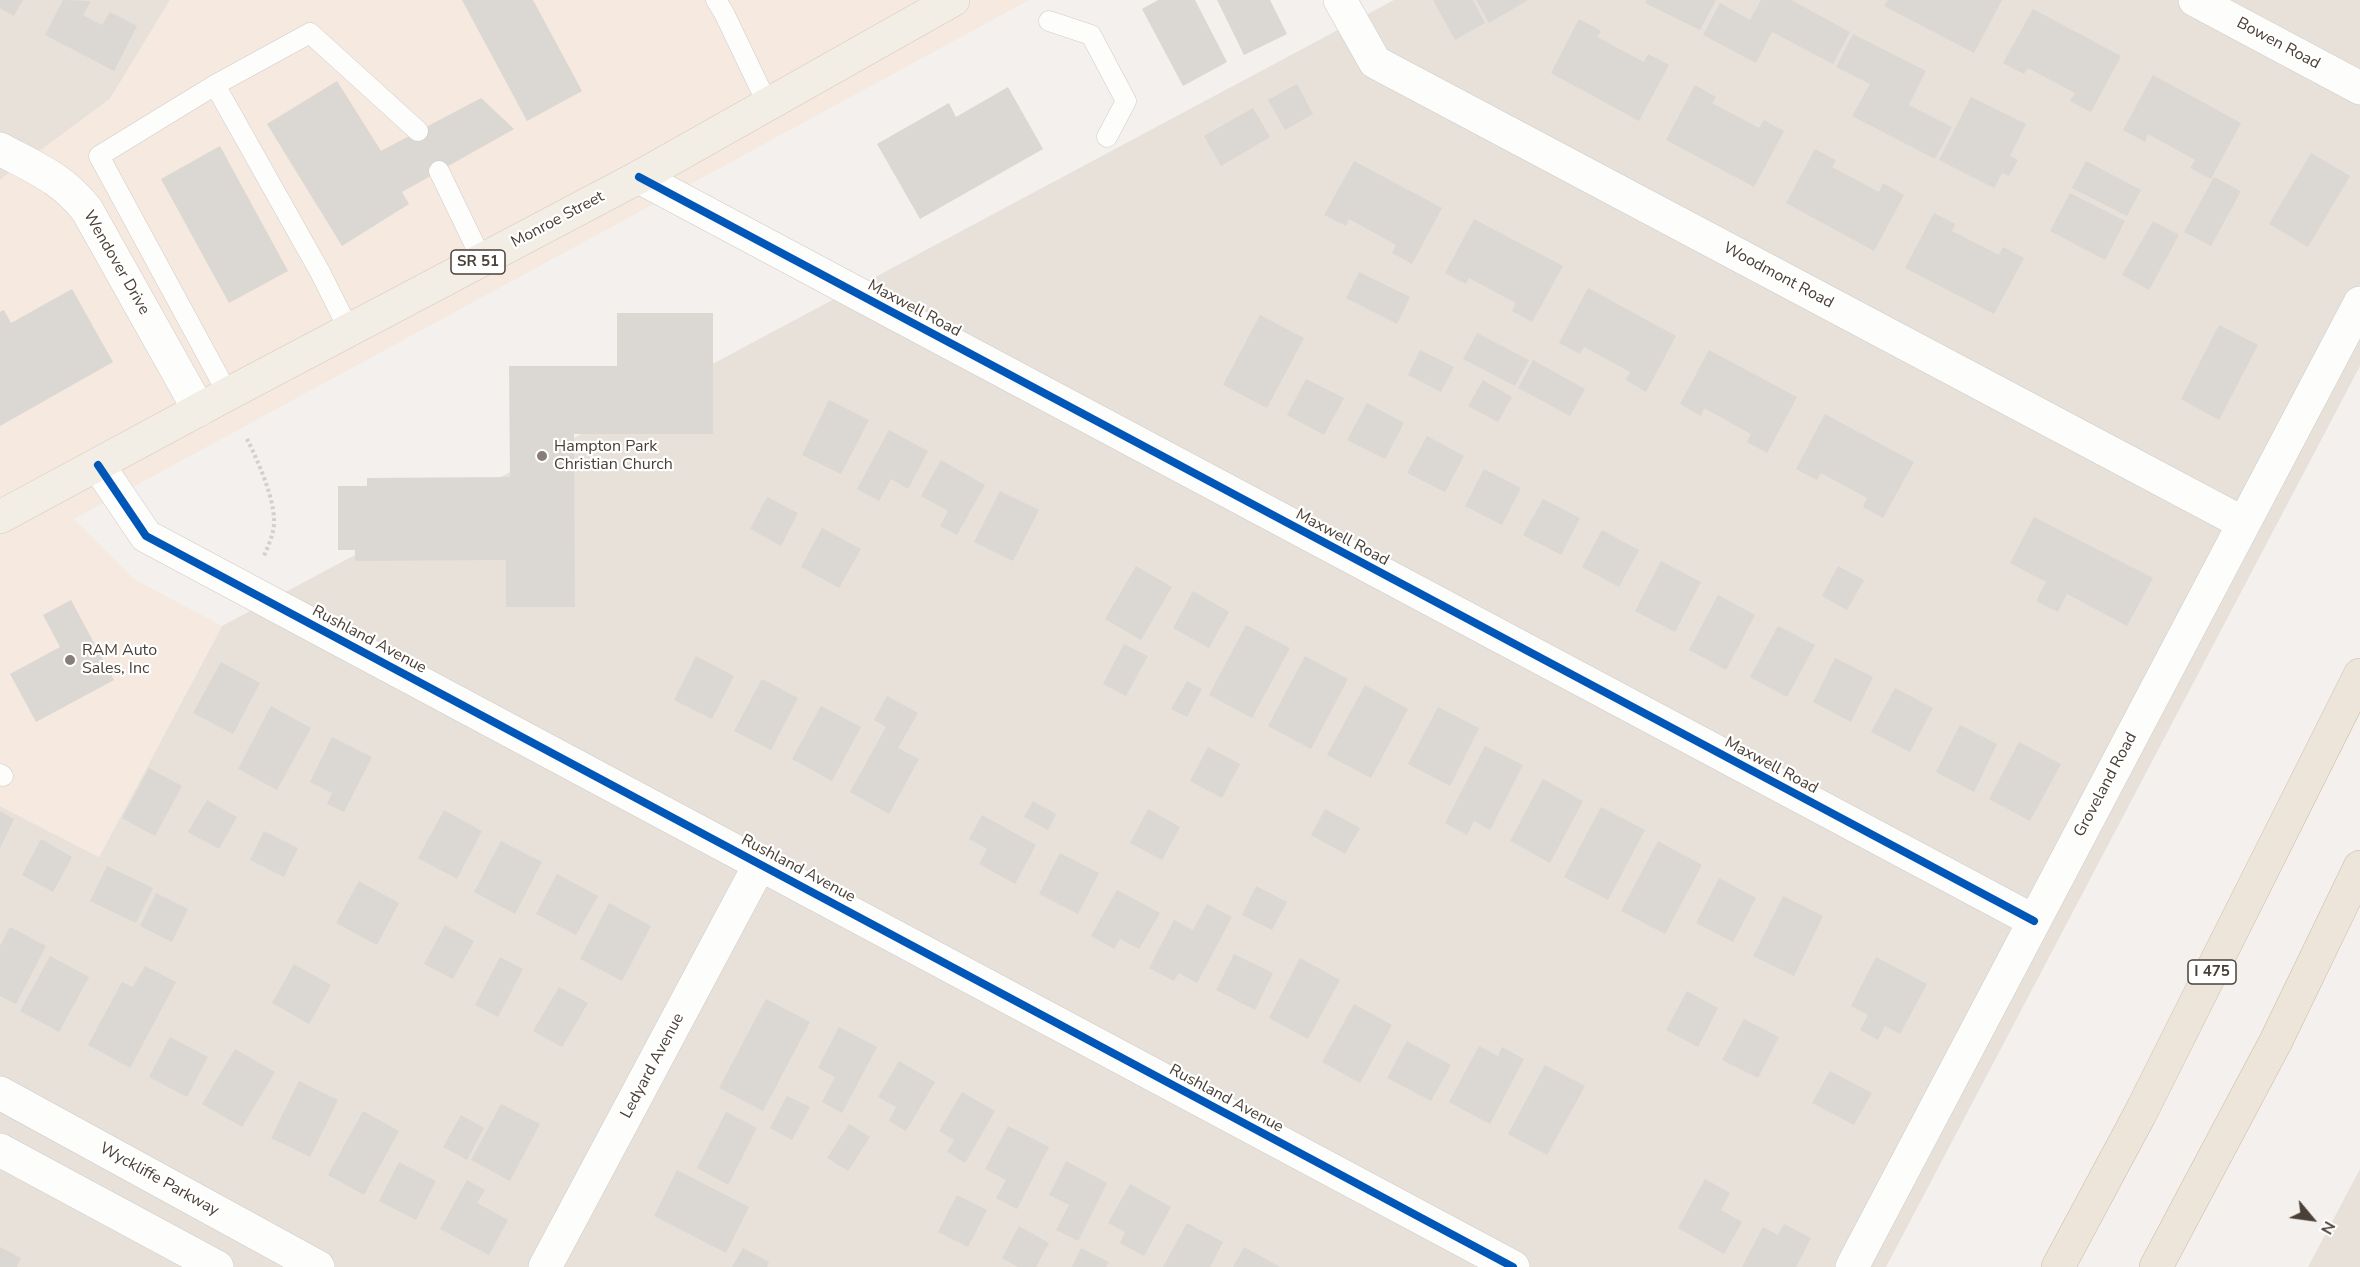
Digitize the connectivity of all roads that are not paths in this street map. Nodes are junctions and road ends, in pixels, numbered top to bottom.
1 (716, 0) edge
2 (953, 0) edge
3 (1340, 0) edge
4 (2195, 0) edge
5 (1049, 21) dead end
6 (215, 85) junction
7 (2360, 88) edge
8 (768, 105) junction
9 (418, 131) dead end
10 (1107, 137) dead end
11 (0, 149) edge
12 (439, 171) dead end
13 (639, 177) junction
14 (482, 260) junction
15 (2360, 303) edge
16 (349, 330) junction
17 (228, 394) junction
18 (199, 410) junction
19 (98, 465) junction
20 (0, 517) edge
21 (2243, 523) junction
22 (2360, 675) edge
23 (760, 864) junction
24 (2360, 867) edge
25 (2360, 877) edge
26 (2338, 914) junction
27 (2034, 921) junction
28 (0, 1094) edge
29 (0, 1150) edge
30 (217, 1267) edge
31 (318, 1267) edge
32 (545, 1267) edge
33 (1513, 1267) edge
34 (1851, 1267) edge
35 (2058, 1267) edge
36 (2156, 1267) edge

1 - 8 lane
2 - 8 main road, Monroe Street / SR 51
3 - 21 street, Woodmont Road
4 - 7 street, Bowen Road
5 - 10 lane
6 - 9 lane
6 - 16 lane
6 - 17 lane
8 - 13 main road, Monroe Street / SR 51
11 - 18 street, Wendover Drive
12 - 14 lane
13 - 14 main road, Monroe Street / SR 51
13 - 27 street, Maxwell Road
14 - 16 main road, Monroe Street / SR 51
15 - 21 street, Groveland Road
16 - 17 main road, Monroe Street / SR 51
17 - 18 main road, Monroe Street / SR 51
18 - 19 main road, Monroe Street / SR 51
19 - 20 main road, Monroe Street / SR 51
19 - 23 street, Rushland Avenue
21 - 27 street, Groveland Road
22 - 35 highway, I 475
23 - 32 street, Ledyard Avenue
23 - 33 street, Rushland Avenue
24 - 26 highway
25 - 26 highway
26 - 36 highway
27 - 34 street, Groveland Road
28 - 31 street, Wyckliffe Parkway
29 - 30 street

